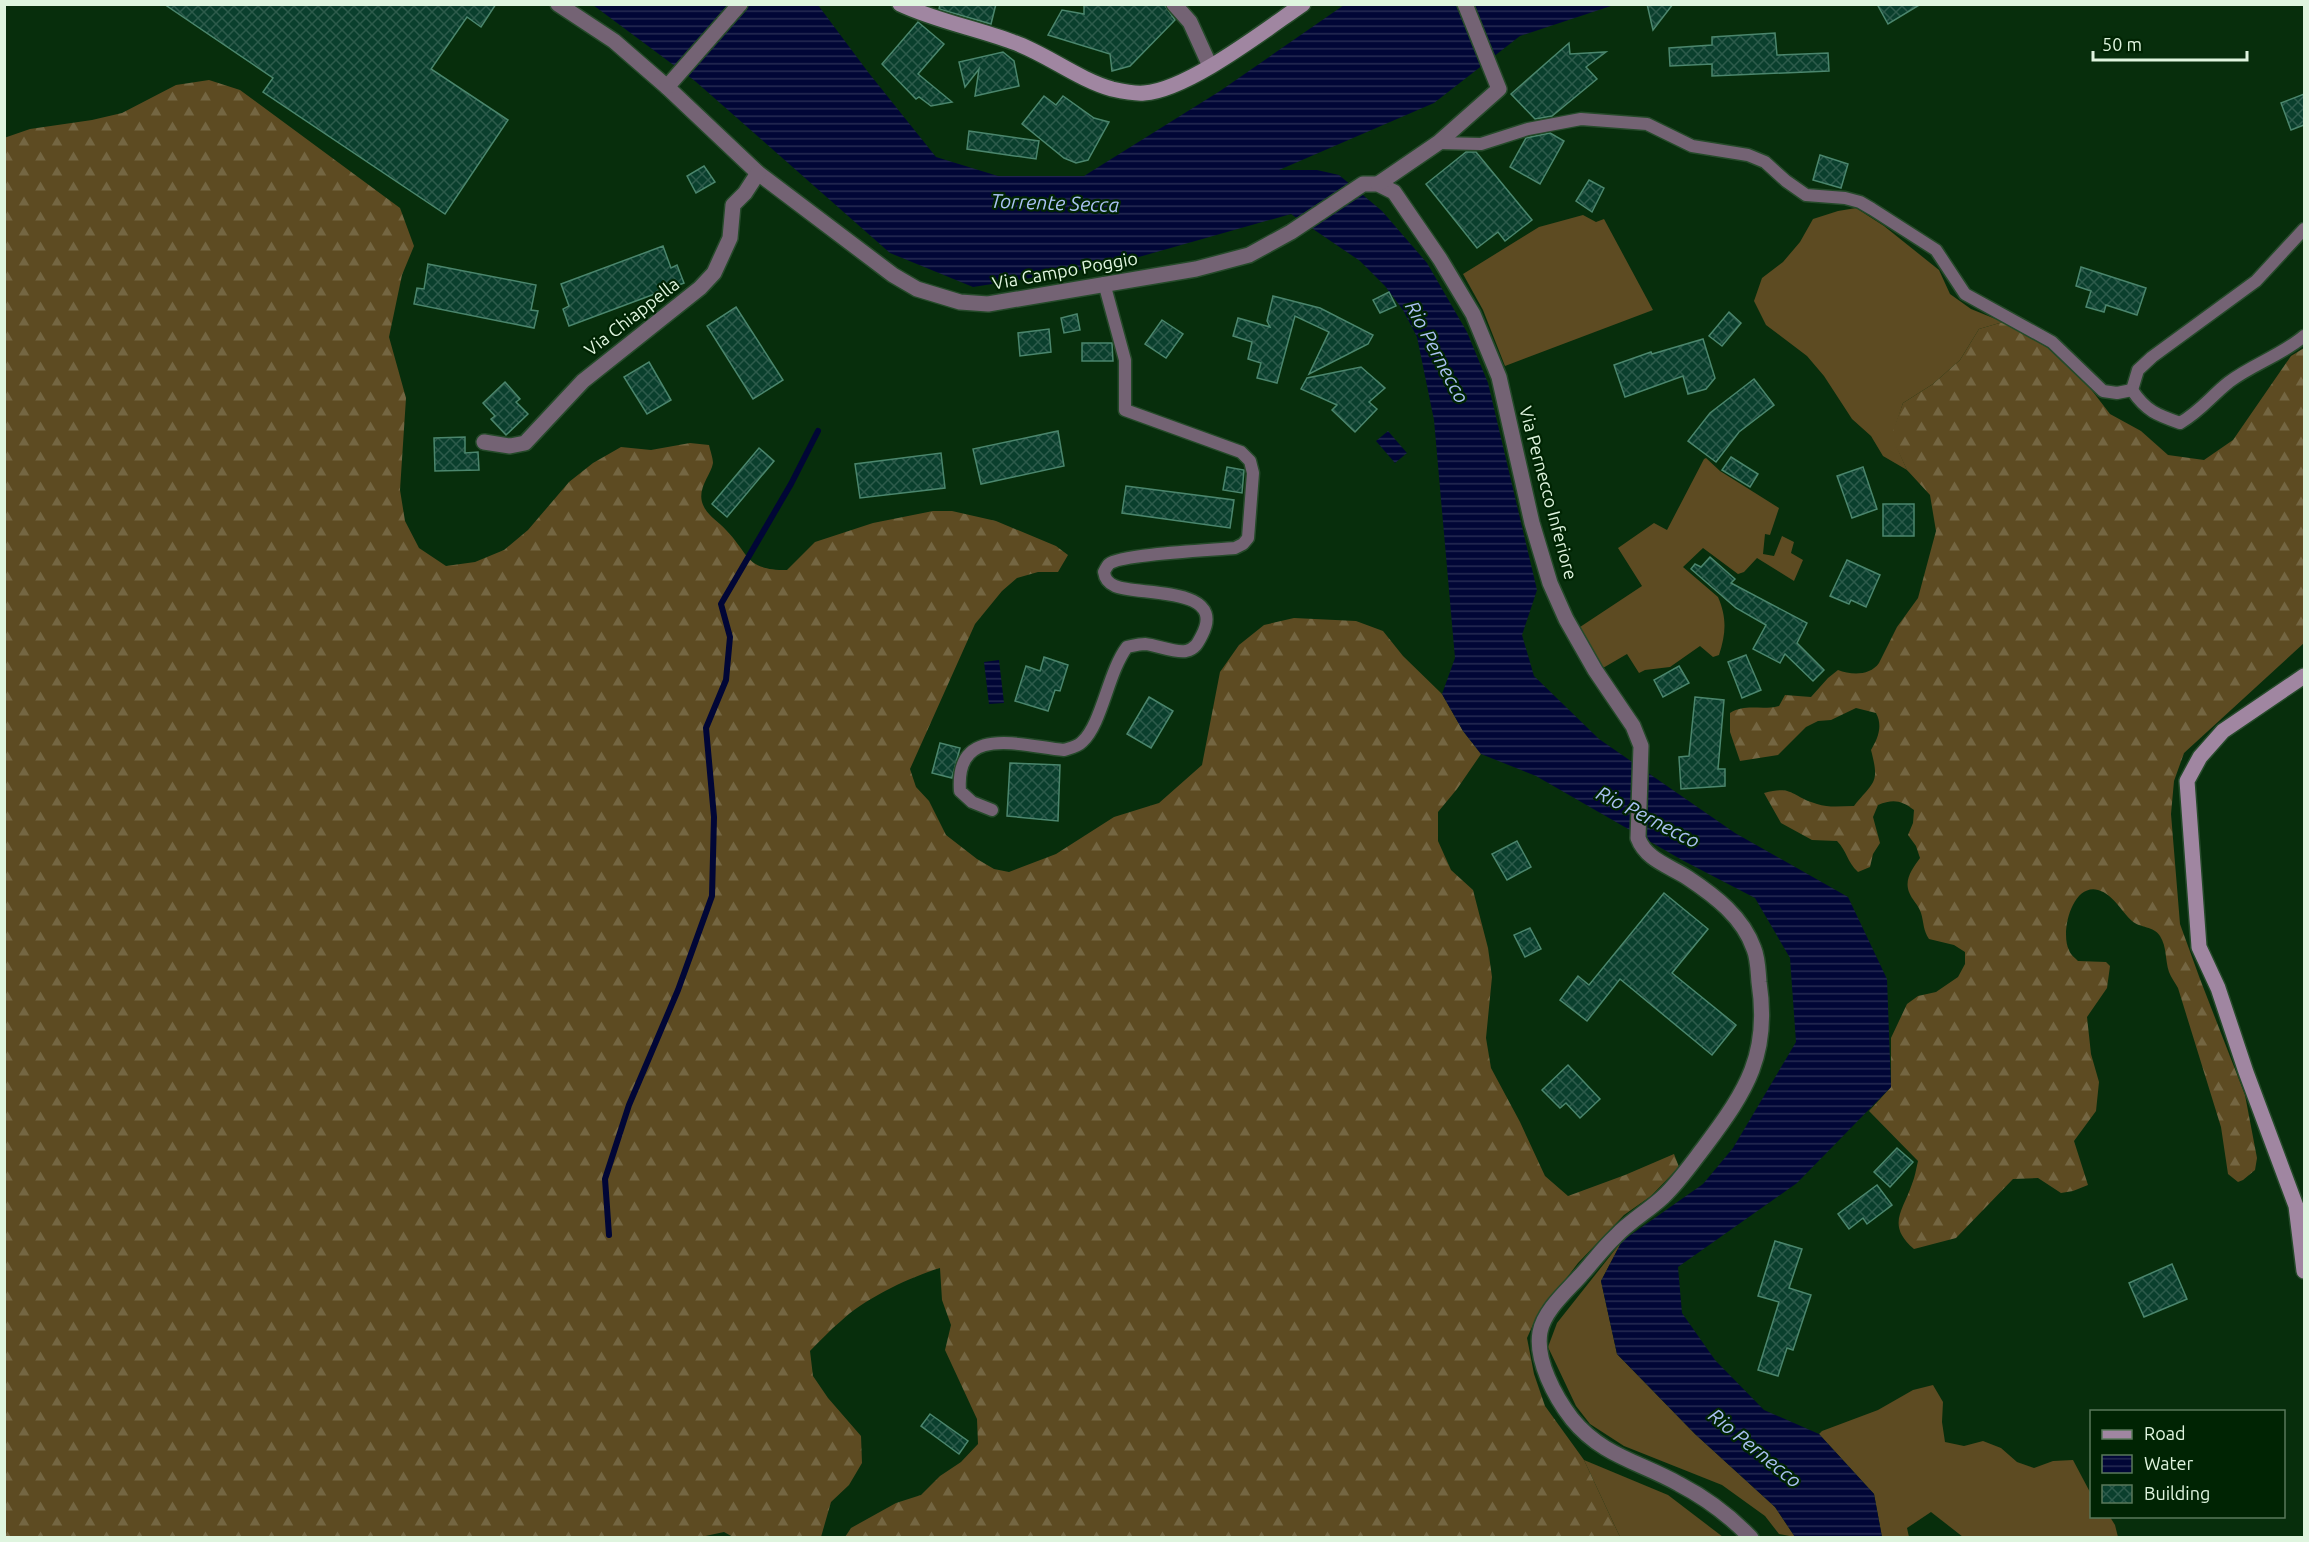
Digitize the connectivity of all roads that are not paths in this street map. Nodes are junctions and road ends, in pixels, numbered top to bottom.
1 (558, 4) edge
2 (740, 4) edge
3 (900, 4) edge
4 (1174, 4) edge
5 (1303, 4) edge
6 (1465, 4) edge
7 (1210, 66) junction
8 (671, 82) junction
9 (1438, 143) junction
10 (758, 173) junction
11 (1370, 184) junction
12 (2304, 229) edge
13 (2304, 240) edge
14 (2284, 252) junction
15 (1104, 283) junction
16 (2304, 336) edge
17 (2132, 390) junction
18 (484, 442) dead end
19 (2304, 676) edge
20 (992, 810) dead end
21 (2304, 1271) edge
22 (1751, 1538) edge

1 - 8 street, Via Campo Poggio
2 - 8 street
3 - 7 main road
4 - 7 street
5 - 7 main road
6 - 9 street, Via Campo Poggio
8 - 10 street, Via Campo Poggio
9 - 11 street, Via Campo Poggio
9 - 17 lane
10 - 15 street, Via Campo Poggio
10 - 18 street, Via Chiappella
11 - 15 street, Via Campo Poggio
11 - 22 street, Via Pernecco Inferiore
12 - 14 lane
13 - 14 lane
14 - 17 lane
15 - 20 lane
16 - 17 lane
19 - 21 main road

